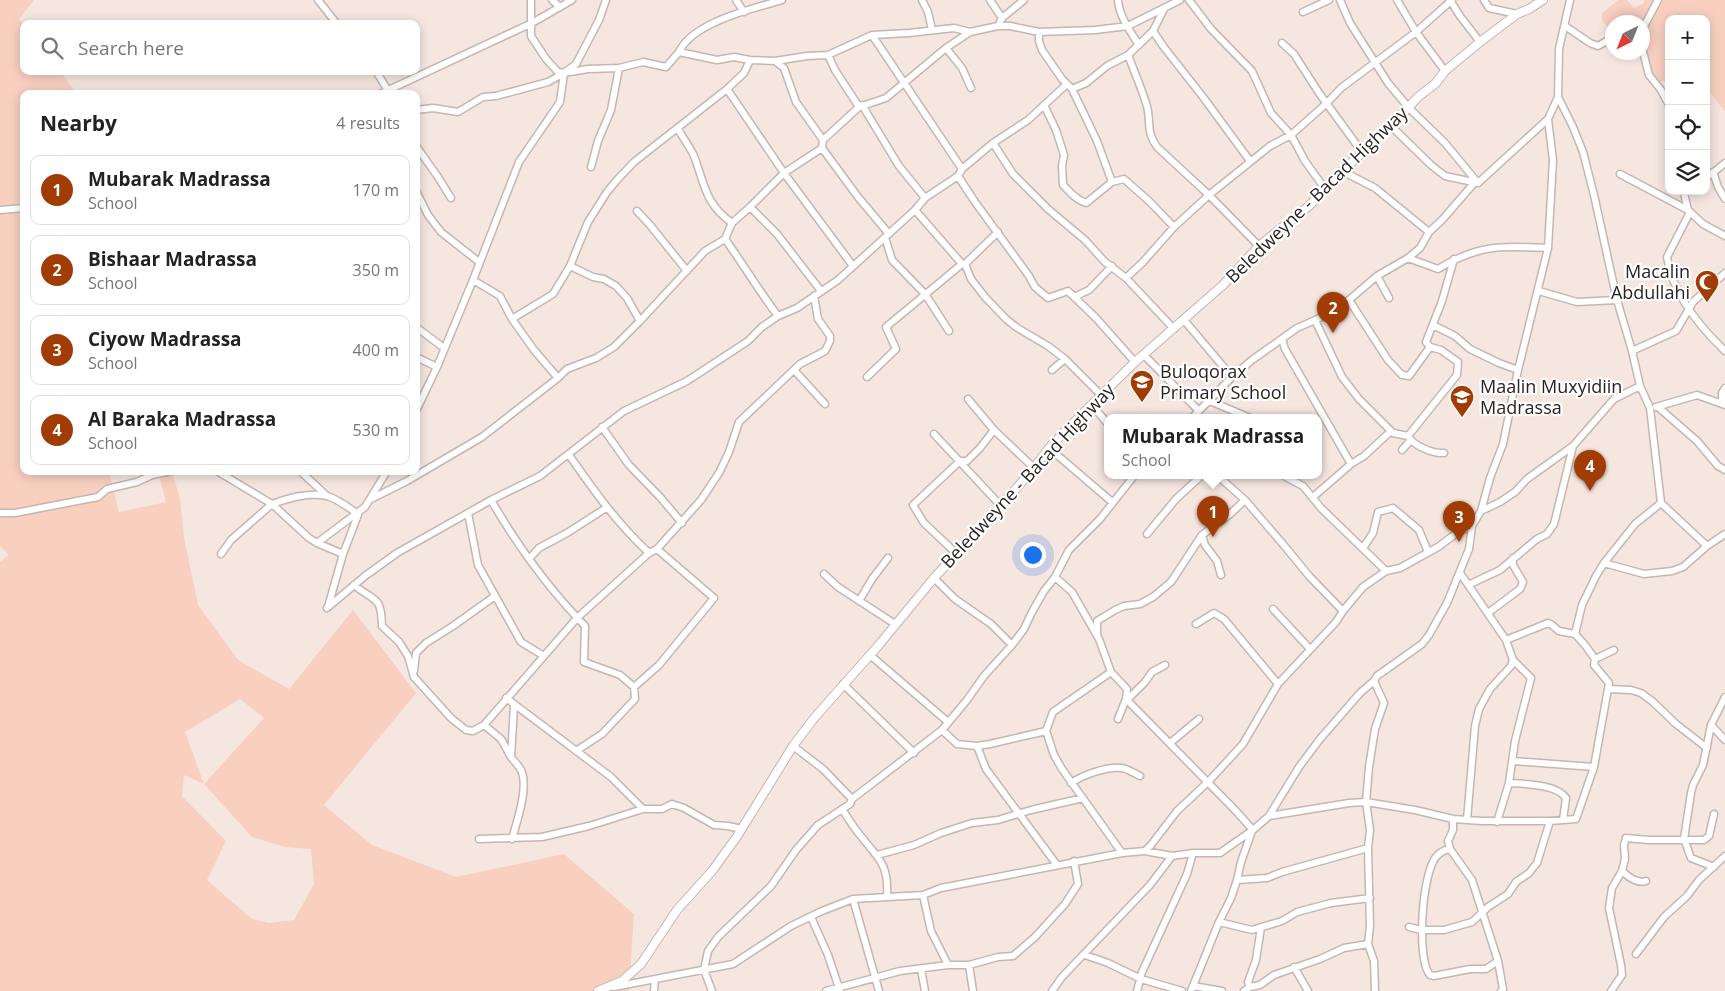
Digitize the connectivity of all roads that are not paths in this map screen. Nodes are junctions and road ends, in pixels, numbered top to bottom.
1 (318, 0) edge
2 (531, 0) edge
3 (552, 0) edge
4 (572, 0) edge
5 (606, 0) edge
6 (736, 0) edge
7 (782, 0) edge
8 (922, 0) edge
9 (990, 0) edge
10 (1024, 0) edge
11 (1118, 0) edge
12 (1180, 0) edge
13 (1190, 0) edge
14 (1329, 0) edge
15 (1340, 0) edge
16 (1397, 0) edge
17 (1484, 0) edge
18 (1543, 0) edge
19 (1570, 0) edge
20 (1658, 0) edge
21 (1451, 1) edge
22 (560, 8) junction
23 (1164, 9) junction
24 (744, 12) junction
25 (1303, 12) dead end
26 (1517, 14) junction
27 (1650, 15) edge
28 (1002, 18) junction
29 (334, 20) edge
30 (532, 23) junction
31 (998, 26) junction
32 (1128, 26) junction
33 (1565, 26) junction
34 (932, 30) junction
35 (1154, 31) junction
36 (970, 32) junction
37 (1039, 32) junction
38 (1416, 32) junction
39 (872, 35) junction
40 (1480, 42) junction
41 (1605, 42) edge
42 (1282, 43) dead end
43 (1139, 45) junction
44 (946, 48) junction
45 (679, 52) junction
46 (828, 55) junction
47 (1128, 55) junction
48 (750, 60) junction
49 (1645, 60) edge
50 (775, 61) junction
51 (1375, 63) junction
52 (619, 68) junction
53 (1445, 71) junction
54 (564, 73) junction
55 (378, 75) edge
56 (904, 84) junction
57 (1070, 87) junction
58 (972, 88) dead end
59 (727, 89) junction
60 (388, 90) edge
61 (393, 90) edge
62 (1558, 97) junction
63 (1665, 98) edge
64 (1327, 103) junction
65 (1044, 105) junction
66 (861, 106) junction
67 (1410, 108) junction
68 (420, 110) edge
69 (1548, 119) junction
70 (1391, 126) junction
71 (678, 129) junction
72 (1291, 135) junction
73 (823, 140) junction
74 (993, 143) junction
75 (822, 148) junction
76 (420, 152) edge
77 (1362, 152) junction
78 (1250, 161) junction
79 (1725, 163) edge
80 (591, 167) dead end
81 (962, 168) junction
82 (1342, 171) junction
83 (1714, 172) junction
84 (784, 173) junction
85 (1620, 174) dead end
86 (1710, 175) edge
87 (958, 176) junction
88 (1112, 182) junction
89 (1476, 183) junction
90 (1325, 189) junction
91 (1209, 195) junction
92 (1684, 195) edge
93 (451, 198) dead end
94 (925, 198) junction
95 (420, 199) edge
96 (1725, 199) edge
97 (750, 207) junction
98 (20, 208) edge
99 (0, 210) edge
100 (915, 210) junction
101 (637, 211) dead end
102 (1689, 211) junction
103 (732, 223) junction
104 (1174, 227) junction
105 (998, 232) junction
106 (1429, 232) junction
107 (887, 235) junction
108 (1725, 236) edge
109 (725, 239) junction
110 (1260, 246) junction
111 (1548, 248) junction
112 (1408, 258) junction
113 (1454, 259) junction
114 (479, 262) junction
115 (964, 264) junction
116 (570, 266) junction
117 (853, 266) junction
118 (1112, 266) junction
119 (687, 271) junction
120 (1725, 273) edge
121 (1377, 276) junction
122 (1126, 278) junction
123 (473, 280) junction
124 (821, 291) junction
125 (1538, 291) junction
126 (925, 294) junction
127 (814, 296) junction
128 (1074, 297) junction
129 (1389, 298) dead end
130 (1349, 300) junction
131 (1617, 300) junction
132 (1689, 307) junction
133 (778, 316) junction
134 (512, 319) junction
135 (1184, 320) junction
136 (1315, 320) junction
137 (640, 321) junction
138 (1432, 325) junction
139 (1174, 329) junction
140 (420, 330) edge
141 (949, 331) dead end
142 (1282, 339) junction
143 (1430, 347) junction
144 (444, 348) junction
145 (1632, 351) junction
146 (1725, 354) edge
147 (1144, 355) junction
148 (420, 359) edge
149 (1065, 359) junction
150 (1135, 362) junction
151 (437, 366) junction
152 (1052, 370) dead end
153 (1518, 370) junction
154 (794, 371) junction
155 (867, 377) dead end
156 (1232, 377) junction
157 (558, 378) junction
158 (1640, 386) junction
159 (1725, 388) edge
160 (1101, 395) junction
161 (968, 399) dead end
162 (420, 402) edge
163 (1210, 402) junction
164 (825, 404) dead end
165 (1724, 404) edge
166 (1092, 405) junction
167 (1658, 407) junction
168 (1650, 408) junction
169 (1199, 411) junction
170 (1196, 414) edge
171 (1240, 414) edge
172 (1104, 419) edge
173 (602, 427) junction
174 (994, 430) junction
175 (1391, 431) junction
176 (934, 434) dead end
177 (1409, 438) junction
178 (1573, 446) junction
179 (1049, 448) junction
180 (1402, 450) dead end
181 (1444, 453) dead end
182 (569, 455) junction
183 (960, 461) junction
184 (1351, 464) junction
185 (1034, 468) junction
186 (1725, 470) edge
187 (420, 474) edge
188 (152, 475) edge
189 (224, 475) edge
190 (304, 475) edge
191 (385, 475) edge
192 (419, 475) edge
193 (1131, 479) edge
194 (1198, 479) edge
195 (1221, 479) edge
196 (1290, 479) edge
197 (327, 496) junction
198 (1313, 497) junction
199 (370, 500) junction
200 (491, 500) junction
201 (1245, 500) junction
202 (1112, 502) junction
203 (1661, 503) junction
204 (272, 504) junction
205 (1001, 506) junction
206 (606, 508) junction
207 (1481, 511) junction
208 (0, 512) edge
209 (468, 513) junction
210 (358, 514) junction
211 (682, 523) junction
212 (1472, 526) junction
213 (1147, 534) dead end
214 (1725, 534) edge
215 (1202, 535) junction
216 (317, 543) junction
217 (1707, 546) junction
218 (1363, 548) junction
219 (657, 549) junction
220 (1428, 552) junction
221 (649, 553) junction
222 (221, 554) dead end
223 (343, 554) junction
224 (956, 554) junction
225 (530, 558) junction
226 (888, 558) dead end
227 (1514, 558) junction
228 (1604, 563) junction
229 (1386, 571) junction
230 (1460, 572) junction
231 (824, 574) dead end
232 (1221, 575) dead end
233 (1055, 577) junction
234 (934, 578) junction
235 (354, 585) junction
236 (1468, 585) junction
237 (495, 596) junction
238 (859, 601) junction
239 (1274, 609) dead end
240 (1343, 611) junction
241 (1488, 613) junction
242 (577, 618) junction
243 (895, 624) junction
244 (1196, 624) dead end
245 (1575, 634) junction
246 (1097, 635) junction
247 (1506, 640) junction
248 (1012, 645) junction
249 (1310, 649) junction
250 (1614, 650) dead end
251 (544, 656) junction
252 (870, 656) junction
253 (1514, 660) junction
254 (1595, 660) junction
255 (1165, 665) dead end
256 (1111, 672) junction
257 (414, 676) junction
258 (1374, 681) junction
259 (843, 684) junction
260 (1278, 684) junction
261 (634, 687) junction
262 (1608, 689) junction
263 (1725, 697) edge
264 (506, 698) junction
265 (1126, 699) junction
266 (514, 706) junction
267 (1118, 719) dead end
268 (1199, 720) dead end
269 (948, 722) junction
270 (484, 725) junction
271 (1711, 725) junction
272 (942, 730) junction
273 (1046, 731) junction
274 (1725, 740) edge
275 (1170, 743) junction
276 (793, 746) junction
277 (977, 746) junction
278 (1707, 748) junction
279 (576, 751) junction
280 (914, 753) junction
281 (511, 757) junction
282 (1513, 761) junction
283 (1594, 768) junction
284 (1140, 776) dead end
285 (1208, 782) junction
286 (1071, 783) junction
287 (1509, 783) junction
288 (1082, 798) junction
289 (852, 799) junction
290 (1366, 802) junction
291 (643, 809) junction
292 (842, 809) junction
293 (1020, 813) junction
294 (1714, 814) dead end
295 (1268, 816) junction
296 (1453, 818) junction
297 (1467, 820) junction
298 (1563, 820) junction
299 (1550, 821) junction
300 (1497, 822) junction
301 (742, 829) junction
302 (1253, 830) junction
303 (479, 839) dead end
304 (512, 839) junction
305 (1684, 839) junction
306 (1368, 848) junction
307 (1450, 849) junction
308 (1145, 851) junction
309 (1122, 853) junction
310 (1193, 853) junction
311 (877, 854) junction
312 (1172, 856) junction
313 (1725, 856) edge
314 (1074, 861) junction
315 (1057, 866) junction
316 (1714, 868) junction
317 (1622, 871) junction
318 (1237, 880) junction
319 (1646, 881) dead end
320 (923, 895) junction
321 (887, 896) junction
322 (1370, 898) junction
323 (853, 899) junction
324 (1482, 913) junction
325 (811, 917) junction
326 (1219, 922) junction
327 (1261, 927) junction
328 (1408, 927) dead end
329 (1421, 930) junction
330 (1368, 944) junction
331 (1636, 954) dead end
332 (1084, 955) junction
333 (1498, 961) junction
334 (948, 965) junction
335 (969, 965) junction
336 (1294, 967) junction
337 (921, 969) junction
338 (704, 970) junction
339 (876, 978) junction
340 (655, 979) junction
341 (1141, 979) junction
342 (1259, 988) edge
343 (839, 989) edge
344 (1192, 989) edge
345 (1247, 989) edge
346 (600, 990) edge
347 (654, 991) edge
348 (712, 991) edge
349 (826, 991) edge
350 (879, 991) edge
351 (925, 991) edge
352 (973, 991) edge
353 (1052, 991) edge
354 (1137, 991) edge
355 (1182, 991) edge
356 (1222, 991) edge
357 (1308, 991) edge
358 (1375, 991) edge
359 (1501, 991) edge
360 (1611, 991) edge

1 - 29 street
2 - 30 street
3 - 22 street
4 - 22 street
5 - 54 street
6 - 24 street
7 - 24 street
8 - 34 street
9 - 28 street
10 - 28 street
11 - 32 street
12 - 23 street
13 - 72 street
14 - 25 street
15 - 51 street
16 - 38 street
17 - 26 street
18 - 26 street, Beledweyne - Bacad Highway
19 - 33 street
20 - 27 street
21 - 38 street
21 - 40 street
22 - 30 street
23 - 32 street
23 - 35 street
24 - 45 street
26 - 40 street, Beledweyne - Bacad Highway
28 - 31 street
30 - 54 street
30 - 61 street
31 - 36 street
31 - 37 street
32 - 37 street
32 - 43 street
33 - 41 street
33 - 62 street
34 - 36 street
34 - 39 street
35 - 43 street
35 - 78 street
36 - 44 street
37 - 57 street
38 - 51 street
38 - 53 street
39 - 46 street
39 - 56 street
40 - 53 street, Beledweyne - Bacad Highway
42 - 64 street
43 - 47 street
44 - 56 street
44 - 58 street
45 - 48 street
45 - 52 street
46 - 50 street
46 - 66 street
47 - 57 street
47 - 91 street
48 - 50 street
48 - 59 street
49 - 63 street
50 - 73 street
51 - 64 street
51 - 67 street
52 - 54 street
52 - 80 street
53 - 67 street, Beledweyne - Bacad Highway
54 - 68 street
54 - 114 street
55 - 60 street
56 - 66 street
56 - 81 street
57 - 65 street
57 - 88 street
59 - 71 street
59 - 84 street
62 - 69 street
62 - 131 street
64 - 72 street
64 - 77 street
65 - 74 street
65 - 88 street
66 - 73 street
66 - 94 street
67 - 70 street, Beledweyne - Bacad Highway
67 - 89 street
69 - 89 street
69 - 111 street
70 - 77 street, Beledweyne - Bacad Highway
70 - 89 street
71 - 103 street
71 - 116 street
72 - 78 street
72 - 90 street
73 - 75 street
74 - 81 street
74 - 118 street
75 - 84 street
75 - 107 street
76 - 93 street
77 - 82 street, Beledweyne - Bacad Highway
78 - 91 street
79 - 83 street
81 - 87 street
82 - 90 street, Beledweyne - Bacad Highway
82 - 106 street
83 - 86 street
83 - 96 street
84 - 97 street
84 - 117 street
85 - 102 street
87 - 94 street
87 - 105 street
88 - 104 street
89 - 106 street
90 - 110 street, Beledweyne - Bacad Highway
91 - 104 street
91 - 110 street
92 - 102 street
94 - 100 street
95 - 114 street
97 - 103 street
97 - 124 street
98 - 99 street
100 - 107 street
100 - 115 street
101 - 119 street
102 - 108 street
102 - 132 street
103 - 109 street
104 - 122 street
105 - 115 street
105 - 128 street
106 - 112 street
107 - 117 street
107 - 126 street
109 - 119 street
109 - 133 street
110 - 135 street, Beledweyne - Bacad Highway
111 - 113 street
111 - 125 street
112 - 113 street
112 - 121 street
113 - 138 street
114 - 123 street
115 - 126 street
115 - 149 street
116 - 134 street
116 - 137 street
117 - 124 street
118 - 122 street
118 - 128 street
119 - 137 street
120 - 132 street
121 - 129 street
121 - 130 street
122 - 139 street
123 - 134 street
123 - 144 street
124 - 127 street
125 - 131 street
125 - 153 street
126 - 141 street
126 - 155 street
127 - 133 street
127 - 154 street
128 - 150 street
130 - 136 street
130 - 143 street
131 - 145 street
132 - 145 street
132 - 146 street
133 - 173 street
134 - 157 street
135 - 139 street, Beledweyne - Bacad Highway
135 - 156 street
136 - 142 street
136 - 175 street
137 - 157 street
138 - 143 street
138 - 153 street
139 - 147 street, Beledweyne - Bacad Highway
140 - 144 street
142 - 156 street
142 - 184 street
143 - 177 street
144 - 151 street
145 - 158 street
147 - 150 street, Beledweyne - Bacad Highway
147 - 169 street
148 - 151 street
149 - 152 street
149 - 160 street
150 - 160 street, Beledweyne - Bacad Highway
151 - 162 street
153 - 207 street
154 - 164 street
154 - 211 street
156 - 163 street
157 - 187 street
158 - 168 street
158 - 178 street
159 - 165 street
160 - 166 street, Beledweyne - Bacad Highway
161 - 174 street
163 - 169 street
163 - 171 street
165 - 167 street
166 - 172 street
166 - 179 street, Beledweyne - Bacad Highway
167 - 168 street
167 - 186 street
168 - 203 street
169 - 170 street
173 - 182 street
173 - 211 street
174 - 183 street
174 - 185 street
175 - 177 street
175 - 184 street
176 - 183 street
177 - 180 street
177 - 181 street
178 - 207 street
178 - 227 street
179 - 185 street, Beledweyne - Bacad Highway
179 - 202 street
182 - 200 street
182 - 206 street
183 - 205 street
183 - 224 street
184 - 198 street
185 - 205 street, Beledweyne - Bacad Highway
188 - 208 street
189 - 204 street
190 - 197 street
191 - 199 street
192 - 199 street
193 - 202 street
194 - 213 street
195 - 201 street
196 - 198 street
197 - 204 street
197 - 210 street
198 - 218 street
199 - 210 street
200 - 209 street
200 - 225 street
201 - 215 street
201 - 240 street
202 - 233 street
203 - 217 street
203 - 228 street
204 - 216 street
204 - 222 street
205 - 224 street, Beledweyne - Bacad Highway
206 - 221 street
206 - 225 street
207 - 212 street
209 - 235 street
209 - 237 street
210 - 216 street
210 - 223 street
211 - 219 street
212 - 220 street
212 - 230 street
214 - 217 street
215 - 232 street
215 - 246 street
216 - 223 street
217 - 228 street
218 - 220 street
218 - 229 street
219 - 221 street
219 - 261 street
220 - 229 street
221 - 242 street
223 - 235 street
224 - 234 street, Beledweyne - Bacad Highway
225 - 242 street
226 - 238 street
227 - 236 street
227 - 241 street
228 - 245 street
229 - 240 street
230 - 236 street
230 - 258 street
231 - 238 street
233 - 246 street
233 - 248 street
234 - 243 street, Beledweyne - Bacad Highway
234 - 248 street
235 - 257 street
236 - 241 street
237 - 251 street
237 - 257 street
238 - 243 street
239 - 249 street
240 - 249 street
241 - 247 street
242 - 251 street
242 - 261 street
243 - 252 street, Beledweyne - Bacad Highway
244 - 260 street
245 - 247 street
245 - 254 street
246 - 256 street
247 - 253 street
248 - 269 street
249 - 260 street
250 - 254 street
251 - 264 street
252 - 259 street, Beledweyne - Bacad Highway
252 - 269 street
253 - 282 street
253 - 297 street
254 - 262 street
255 - 265 street
256 - 265 street
256 - 273 street
257 - 270 street
258 - 290 street
258 - 295 street
259 - 276 street, Beledweyne - Bacad Highway
259 - 280 street
260 - 285 street
261 - 279 street
262 - 278 street
262 - 283 street
263 - 271 street
264 - 266 street
264 - 270 street
265 - 267 street
265 - 275 street
266 - 279 street
266 - 281 street
268 - 275 street
269 - 272 street
270 - 281 street
271 - 274 street
271 - 278 street
272 - 277 street
272 - 280 street
273 - 277 street
273 - 286 street
275 - 285 street
276 - 289 street
276 - 301 street, Beledweyne - Bacad Highway
277 - 293 street
278 - 305 street
279 - 291 street
280 - 289 street
281 - 304 street
282 - 283 street
282 - 287 street
283 - 298 street
284 - 286 street
285 - 302 street
285 - 308 street
286 - 288 street
287 - 298 street
287 - 300 street
288 - 293 street
288 - 309 street
289 - 292 street
290 - 295 street
290 - 296 street
290 - 306 street
291 - 301 street
291 - 304 street
292 - 311 street
292 - 338 street
293 - 311 street
293 - 315 street
294 - 305 street
295 - 302 street
296 - 297 street
296 - 307 street
297 - 300 street
298 - 299 street
299 - 300 street
299 - 324 street
301 - 346 street, Beledweyne - Bacad Highway
302 - 310 street
302 - 318 street
303 - 304 street
305 - 316 street
305 - 317 street
306 - 318 street
306 - 322 street
307 - 324 street
307 - 329 street
308 - 309 street
308 - 312 street
309 - 314 street
310 - 312 street
310 - 341 street
311 - 321 street
312 - 332 street
313 - 316 street
314 - 315 street
314 - 335 street
315 - 320 street
316 - 331 street
317 - 319 street
317 - 360 street
318 - 326 street
320 - 321 street
320 - 334 street
321 - 323 street
322 - 327 street
322 - 330 street
323 - 325 street
323 - 339 street
324 - 329 street
324 - 333 street
325 - 338 street
325 - 343 street
326 - 327 street
326 - 344 street
327 - 345 street
328 - 329 street
329 - 333 street
330 - 336 street
330 - 358 street
332 - 341 street
332 - 353 street
333 - 359 street
334 - 335 street
334 - 337 street
335 - 352 street
336 - 342 street
336 - 357 street
337 - 339 street
337 - 351 street
338 - 340 street
338 - 348 street
339 - 343 street
339 - 350 street
340 - 346 street
340 - 347 street
341 - 354 street
341 - 355 street
342 - 345 street
343 - 349 street
344 - 356 street

